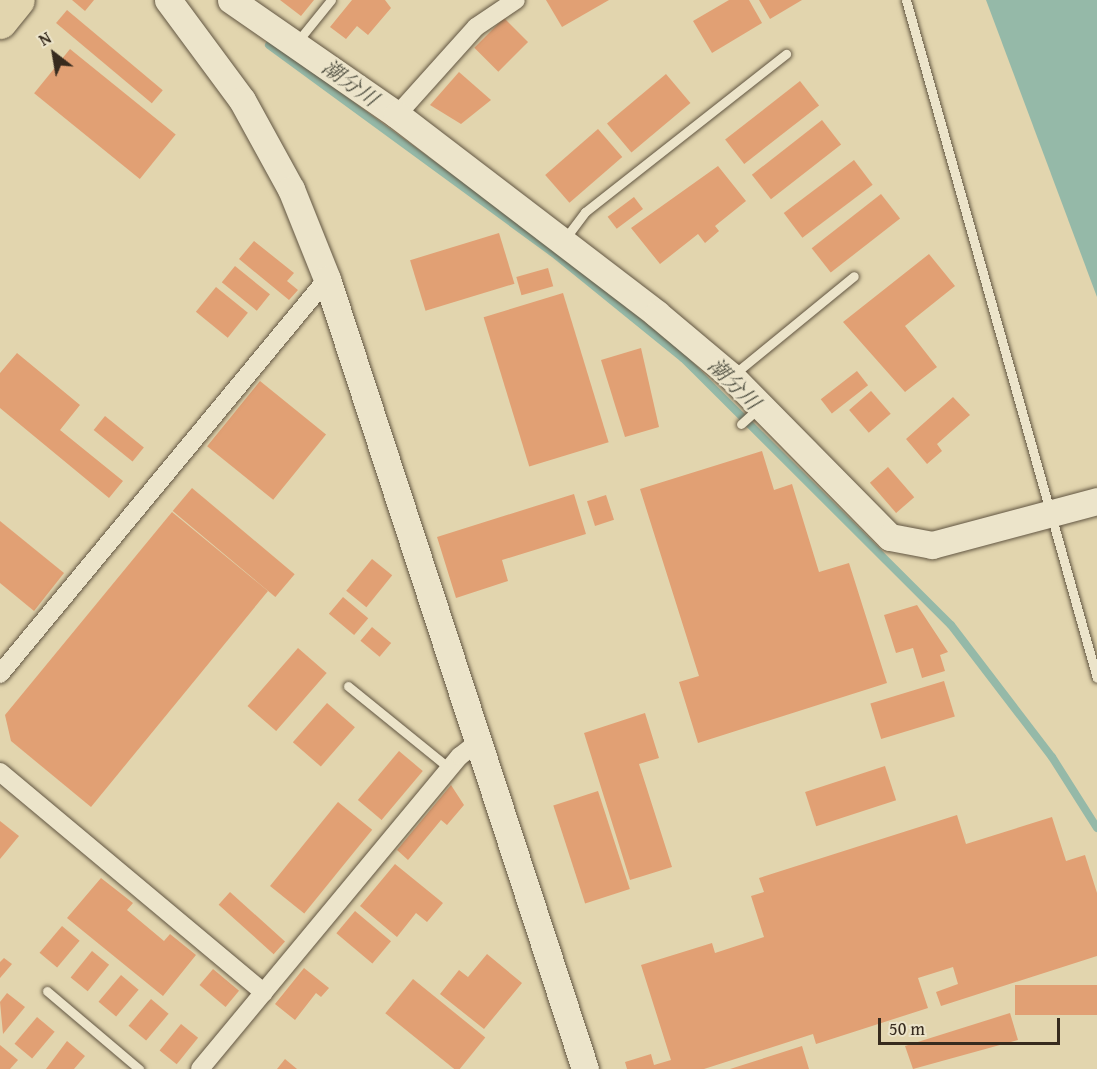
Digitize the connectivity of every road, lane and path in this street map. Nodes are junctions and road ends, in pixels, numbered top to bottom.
1 (18, 0) edge
2 (168, 0) edge
3 (231, 0) edge
4 (331, 0) edge
5 (516, 0) edge
6 (906, 0) edge
7 (0, 22) edge
8 (297, 42) junction
9 (786, 54) dead end
10 (397, 115) junction
11 (562, 242) junction
12 (854, 276) dead end
13 (327, 279) junction
14 (731, 376) junction
15 (755, 411) junction
16 (741, 424) dead end
17 (1097, 501) edge
18 (1058, 511) junction
19 (0, 674) edge
20 (1097, 678) edge
21 (348, 686) dead end
22 (478, 742) junction
23 (450, 769) junction
24 (0, 772) edge
25 (47, 991) dead end
26 (264, 993) junction
27 (139, 1069) edge
28 (200, 1069) edge
29 (585, 1069) edge

1 - 7 highway
2 - 13 street
3 - 8 street
4 - 8 lane
5 - 10 street
6 - 18 lane
8 - 10 street
9 - 11 lane
10 - 11 street
11 - 14 street
12 - 14 lane
13 - 19 street
13 - 22 street
14 - 15 street
15 - 16 lane
15 - 18 street
17 - 18 street
18 - 20 lane
21 - 23 lane
22 - 23 street
22 - 29 street
23 - 26 street
24 - 26 street
25 - 27 lane
26 - 28 street

